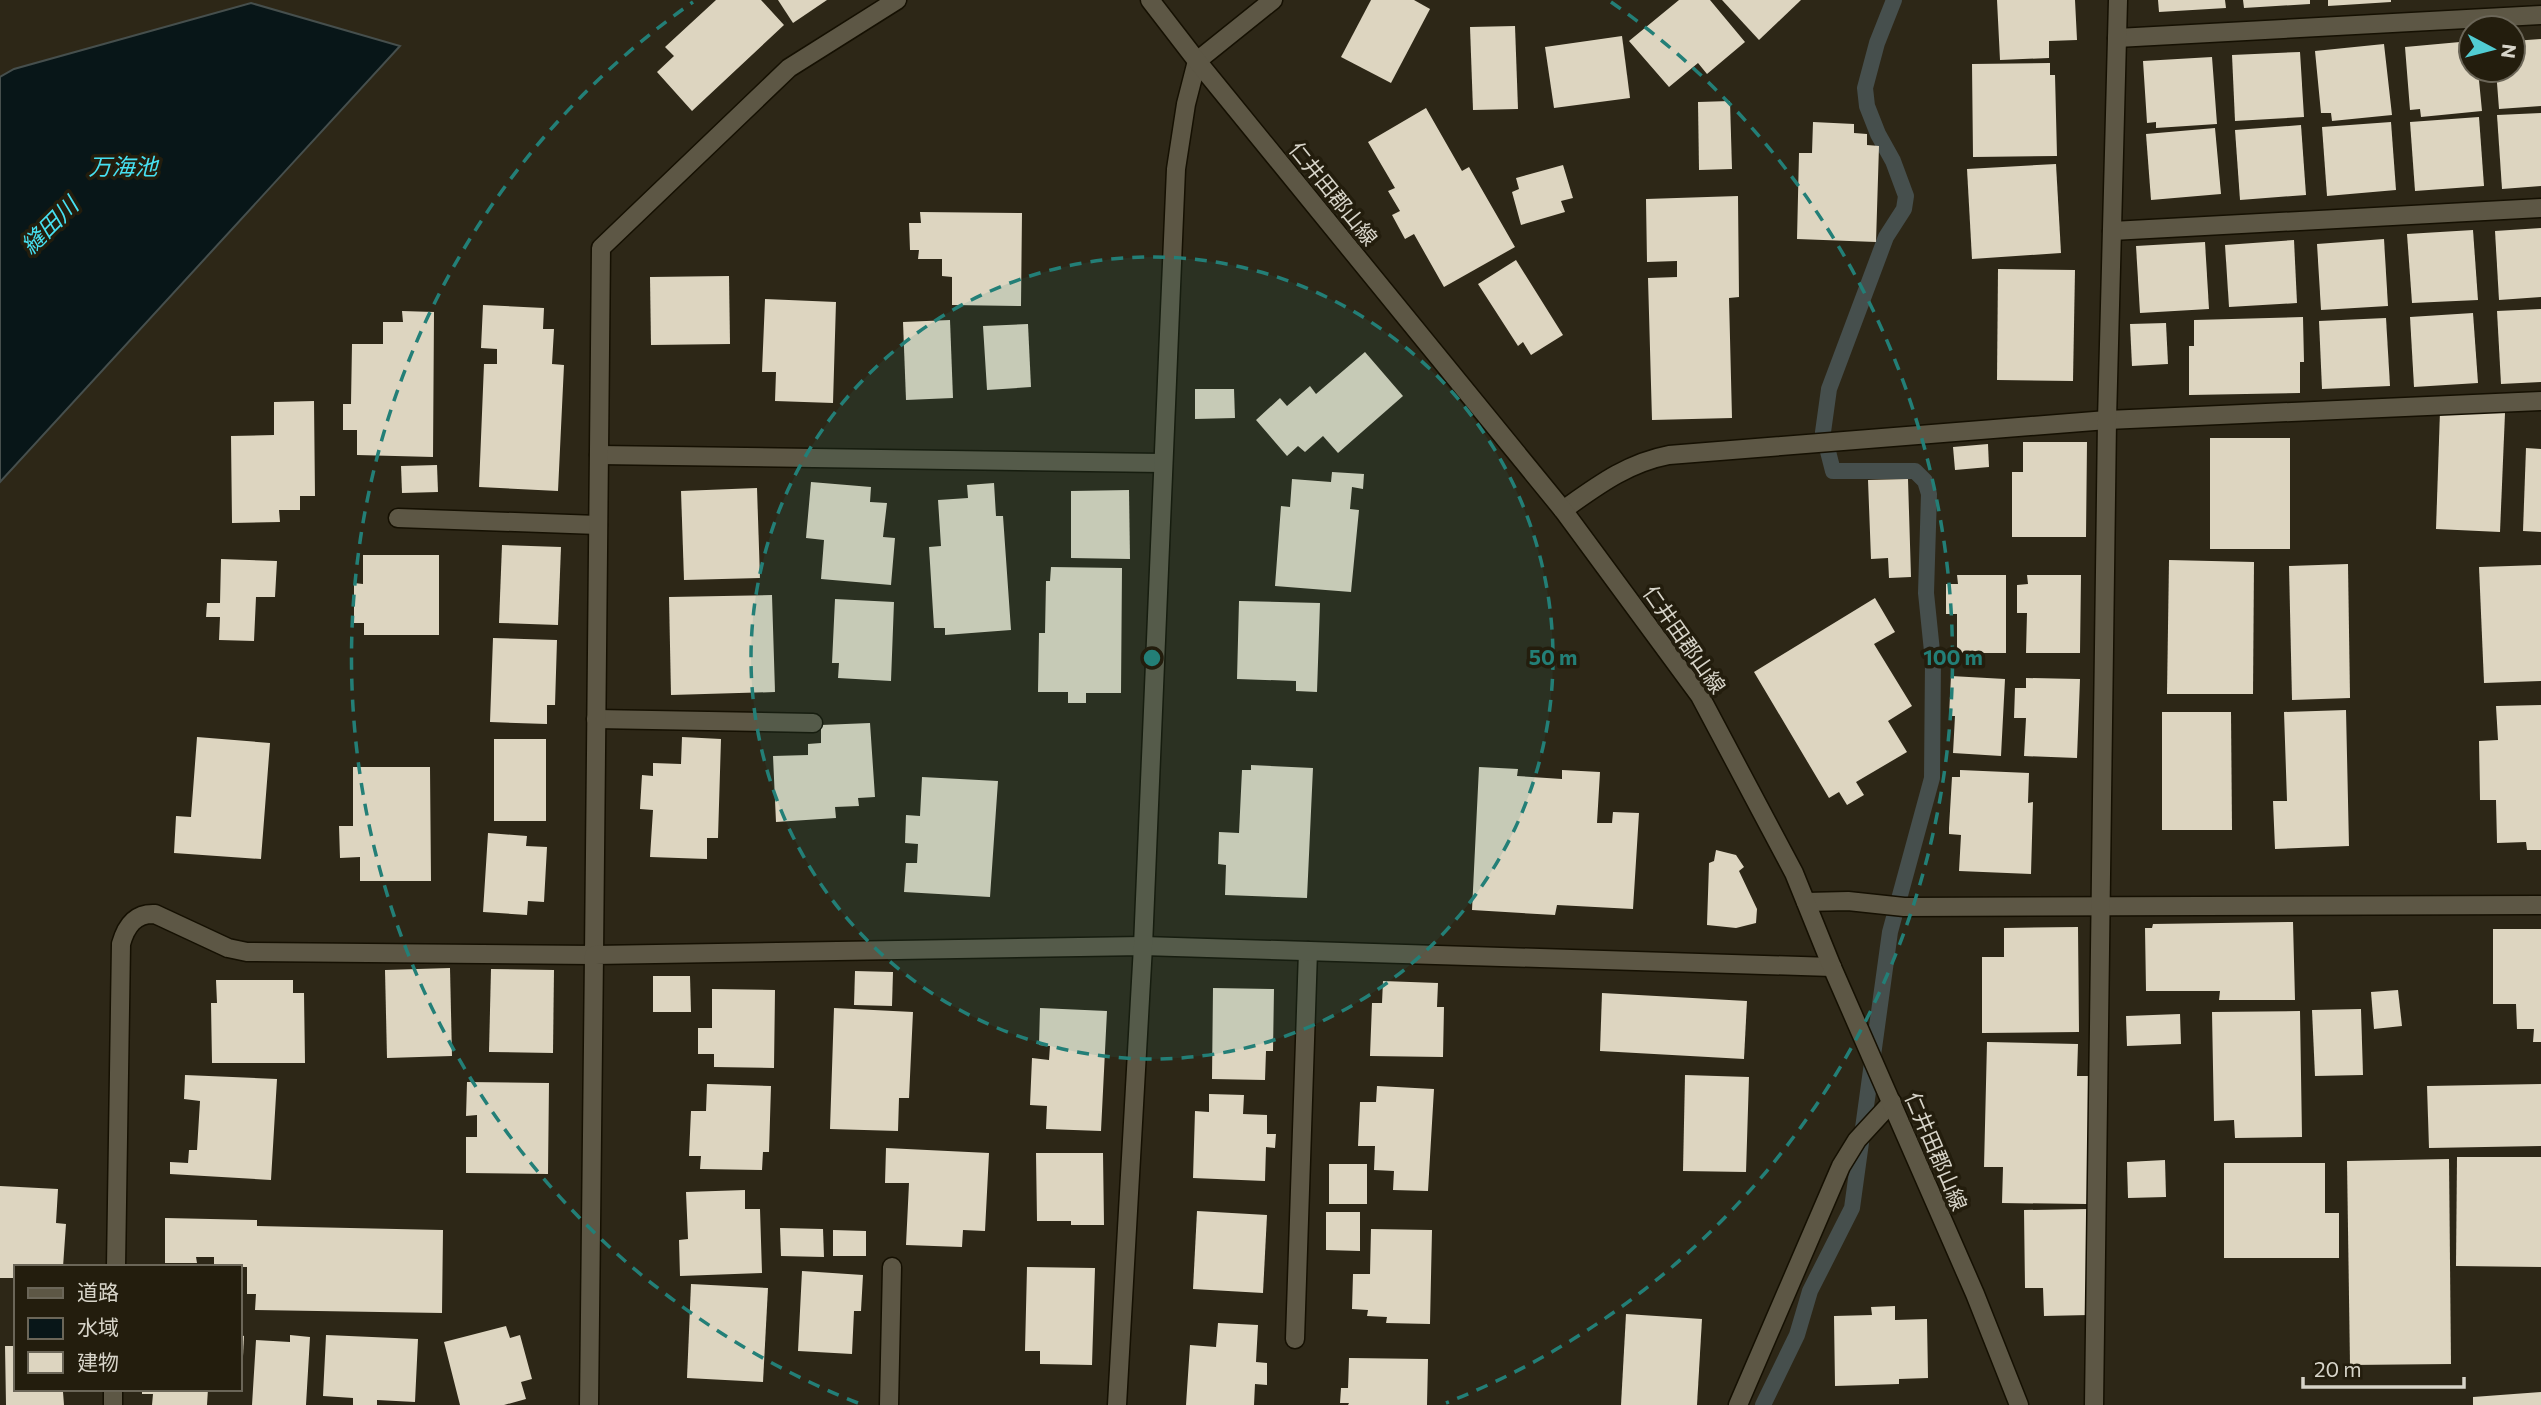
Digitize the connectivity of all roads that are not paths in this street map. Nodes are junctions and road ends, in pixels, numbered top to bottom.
1 (897, 0) edge
2 (1150, 0) edge
3 (1273, 0) edge
4 (2118, 0) edge
5 (2541, 15) edge
6 (2117, 38) junction
7 (1197, 61) junction
8 (2541, 208) edge
9 (2112, 231) junction
10 (2541, 401) edge
11 (2107, 420) junction
12 (599, 455) junction
13 (1162, 463) junction
14 (1563, 510) junction
15 (398, 518) dead end
16 (598, 525) junction
17 (596, 719) junction
18 (813, 723) dead end
19 (1806, 902) junction
20 (2541, 905) edge
21 (2101, 906) junction
22 (1143, 946) junction
23 (1308, 951) junction
24 (594, 955) junction
25 (1832, 967) junction
26 (1892, 1102) junction
27 (116, 1265) edge
28 (892, 1267) dead end
29 (1295, 1339) dead end
30 (589, 1405) edge
31 (889, 1405) edge
32 (1117, 1405) edge
33 (1738, 1405) edge
34 (2020, 1405) edge
35 (2094, 1405) edge

1 - 12 street
2 - 7 street, 仁井田郡山線
3 - 7 street
4 - 6 street
5 - 6 street
6 - 9 street
7 - 13 street
7 - 14 street, 仁井田郡山線
8 - 9 street
9 - 11 street
10 - 11 street
11 - 14 street
11 - 21 street
12 - 13 street
12 - 16 street
13 - 22 street
14 - 19 street, 仁井田郡山線
15 - 16 street
16 - 17 street
17 - 18 street
17 - 24 street
19 - 21 street
19 - 25 street, 仁井田郡山線
20 - 21 street
21 - 35 street
22 - 23 street
22 - 24 street
22 - 32 street
23 - 25 street
23 - 29 street
24 - 27 street
24 - 30 street
25 - 26 street, 仁井田郡山線
26 - 33 street
26 - 34 street, 仁井田郡山線
28 - 31 street

